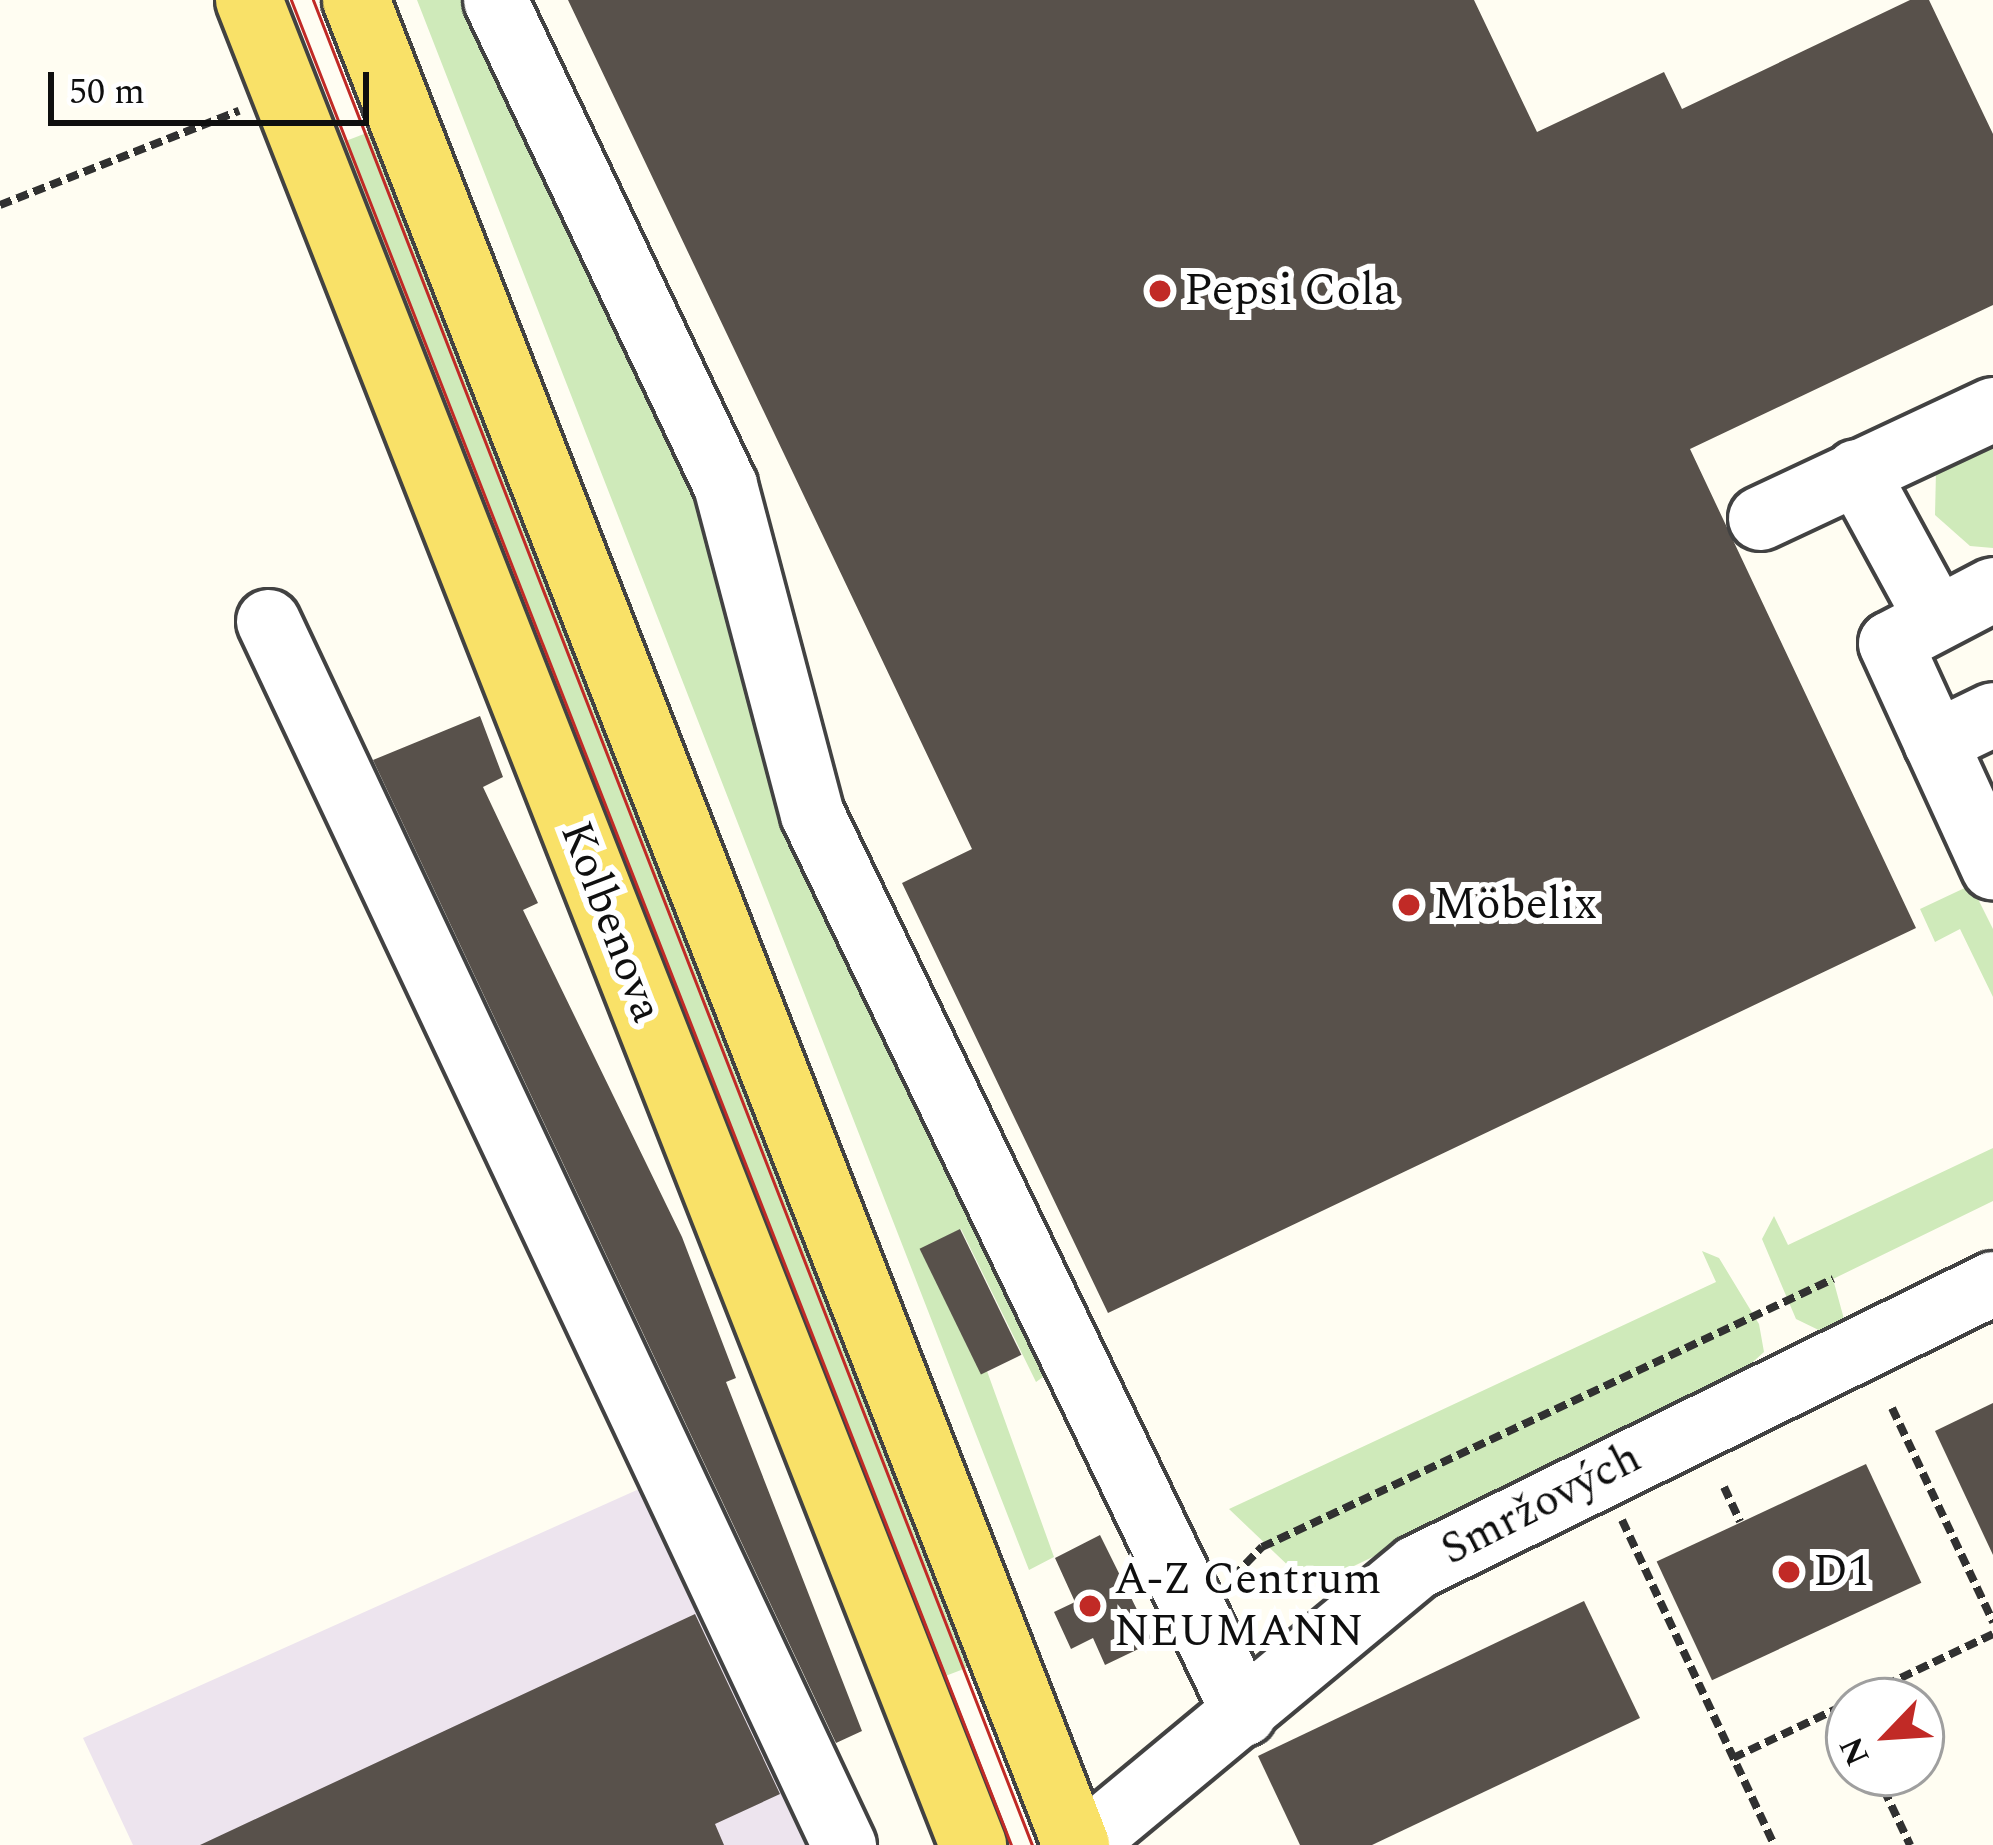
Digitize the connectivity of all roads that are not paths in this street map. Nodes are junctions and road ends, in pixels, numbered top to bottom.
1 (249, 0) edge
2 (356, 0) edge
3 (495, 0) edge
4 (1993, 409) edge
5 (1856, 471) junction
6 (1760, 518) dead end
7 (1993, 589) edge
8 (1936, 619) junction
9 (268, 621) dead end
10 (1993, 714) edge
11 (1935, 742) junction
12 (1988, 845) edge
13 (1993, 1283) edge
14 (1244, 1714) junction
15 (844, 1845) edge
16 (973, 1845) edge
17 (1079, 1845) edge

1 - 16 main road, Kolbenova
2 - 17 main road
3 - 14 street
4 - 5 street
5 - 6 street
5 - 8 street
7 - 8 street
8 - 11 street
9 - 15 street
10 - 11 street
11 - 12 street
13 - 14 street, Smržových
14 - 17 street, Smržových

